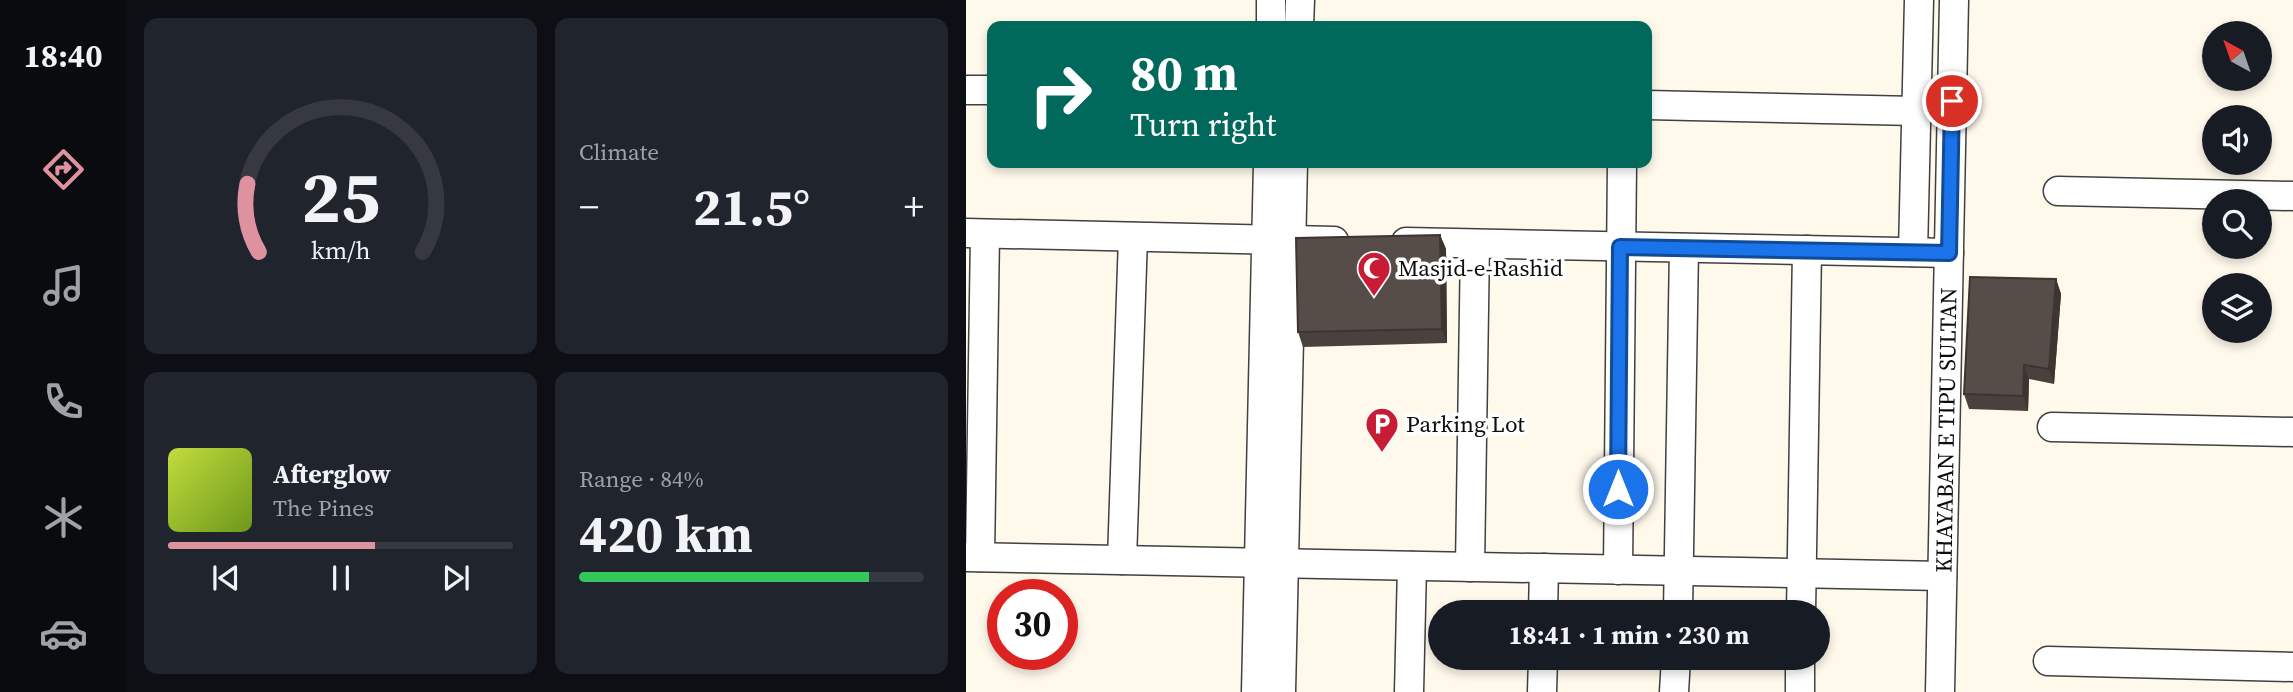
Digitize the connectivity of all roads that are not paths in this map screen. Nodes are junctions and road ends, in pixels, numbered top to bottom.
1 (1271, 0) edge
2 (1300, 0) edge
3 (1919, 0) edge
4 (1954, 0) edge
5 (1271, 21) edge
6 (1298, 21) edge
7 (966, 90) edge
8 (987, 90) edge
9 (1652, 105) edge
10 (1916, 111) junction
11 (1269, 168) edge
12 (1292, 168) edge
13 (1622, 168) edge
14 (2057, 191) dead end
15 (2293, 196) edge
16 (976, 234) edge
17 (1133, 237) junction
18 (1279, 240) junction
19 (1475, 244) junction
20 (1620, 247) junction
21 (1684, 248) junction
22 (1807, 250) junction
23 (1913, 252) junction
24 (1949, 253) junction
25 (2052, 427) dead end
26 (2293, 432) edge
27 (973, 557) edge
28 (1122, 560) junction
29 (1272, 563) junction
30 (1412, 566) junction
31 (1470, 567) junction
32 (1544, 568) junction
33 (1618, 570) junction
34 (1679, 571) junction
35 (1801, 573) junction
36 (1942, 576) junction
37 (1543, 600) edge
38 (1678, 600) edge
39 (1801, 600) edge
40 (2048, 661) dead end
41 (2293, 667) edge
42 (1542, 670) edge
43 (1675, 670) edge
44 (1800, 670) edge
45 (1256, 692) edge
46 (1281, 692) edge
47 (1409, 692) edge
48 (1542, 692) edge
49 (1674, 692) edge
50 (1800, 692) edge
51 (1940, 692) edge

1 - 5 street
2 - 6 street
3 - 10 street
4 - 24 street, KHAYABAN E TIPU SULTAN
7 - 8 street
9 - 10 street
10 - 23 street
11 - 18 street
12 - 18 street
13 - 20 street
14 - 15 street
16 - 17 street
16 - 27 street
17 - 18 street
17 - 28 street
18 - 19 street
18 - 29 street
19 - 20 street
19 - 31 street
20 - 21 street
20 - 33 street
21 - 22 street
21 - 34 street
22 - 23 street
22 - 35 street
23 - 24 street
24 - 36 street, KHAYABAN E TIPU SULTAN
25 - 26 street
27 - 28 street
28 - 29 street
29 - 30 street
29 - 45 street
29 - 46 street
30 - 31 street
30 - 47 street
31 - 32 street
32 - 33 street
32 - 37 street
33 - 34 street
34 - 35 street
34 - 38 street
35 - 36 street
35 - 39 street
36 - 51 street, KHAYABAN E TIPU SULTAN
40 - 41 street
42 - 48 street
43 - 49 street
44 - 50 street

